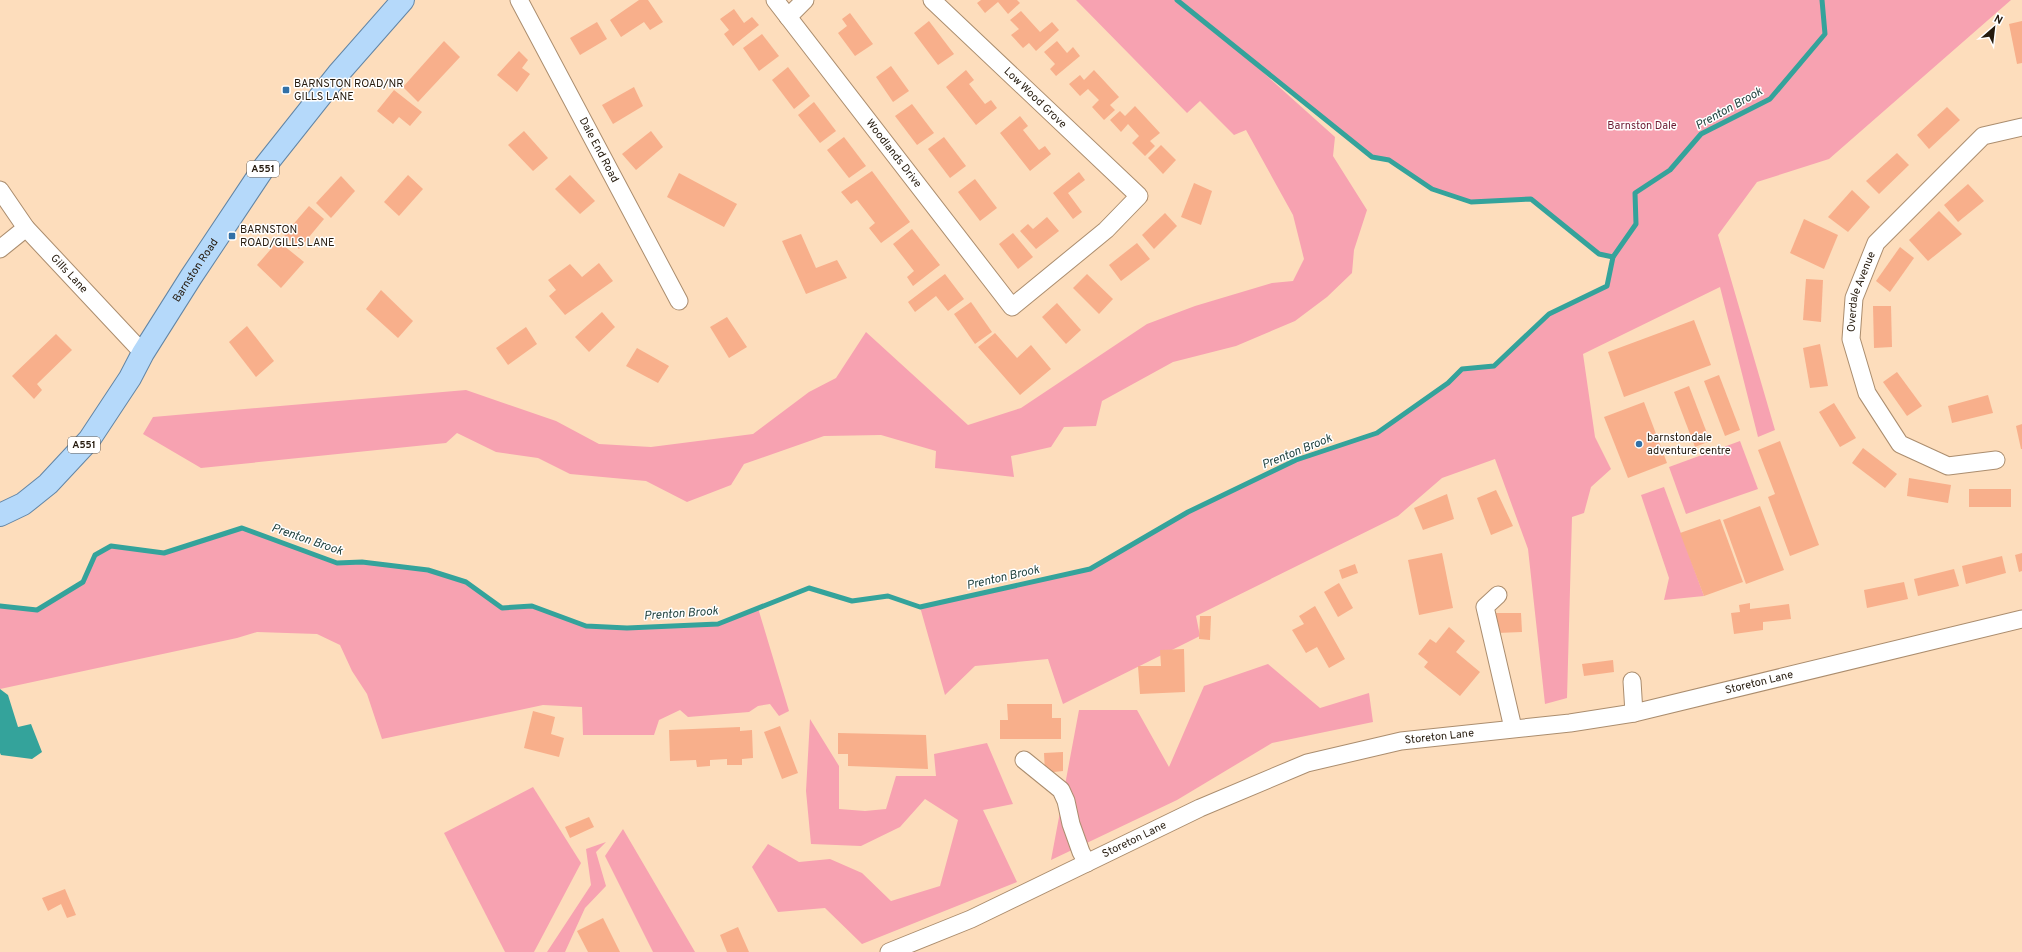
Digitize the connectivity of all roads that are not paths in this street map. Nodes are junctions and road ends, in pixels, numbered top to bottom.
1 (403, 0) edge
2 (519, 0) edge
3 (775, 0) edge
4 (805, 0) edge
5 (932, 0) edge
6 (788, 17) junction
7 (2022, 127) edge
8 (0, 190) edge
9 (26, 228) junction
10 (0, 249) edge
11 (679, 301) dead end
12 (1012, 307) joint
13 (143, 352) junction
14 (1996, 460) dead end
15 (0, 515) edge
16 (1498, 595) dead end
17 (2022, 620) edge
18 (1632, 681) dead end
19 (1634, 713) junction
20 (1513, 728) junction
21 (1024, 760) dead end
22 (1087, 863) junction
23 (889, 952) edge

1 - 13 main road, Barnston Road / A551
2 - 11 street, Dale End Road
3 - 6 street, Woodlands Drive
4 - 6 street
5 - 12 street, Low Wood Grove
6 - 12 street, Woodlands Drive
7 - 14 street, Overdale Avenue
8 - 9 street, Gills Lane
9 - 10 street
9 - 13 street, Gills Lane
13 - 15 main road, Barnston Road / A551
16 - 20 street
17 - 19 street, Storeton Lane
18 - 19 street
19 - 20 street, Storeton Lane
20 - 22 street, Storeton Lane
21 - 22 street
22 - 23 street, Storeton Lane

